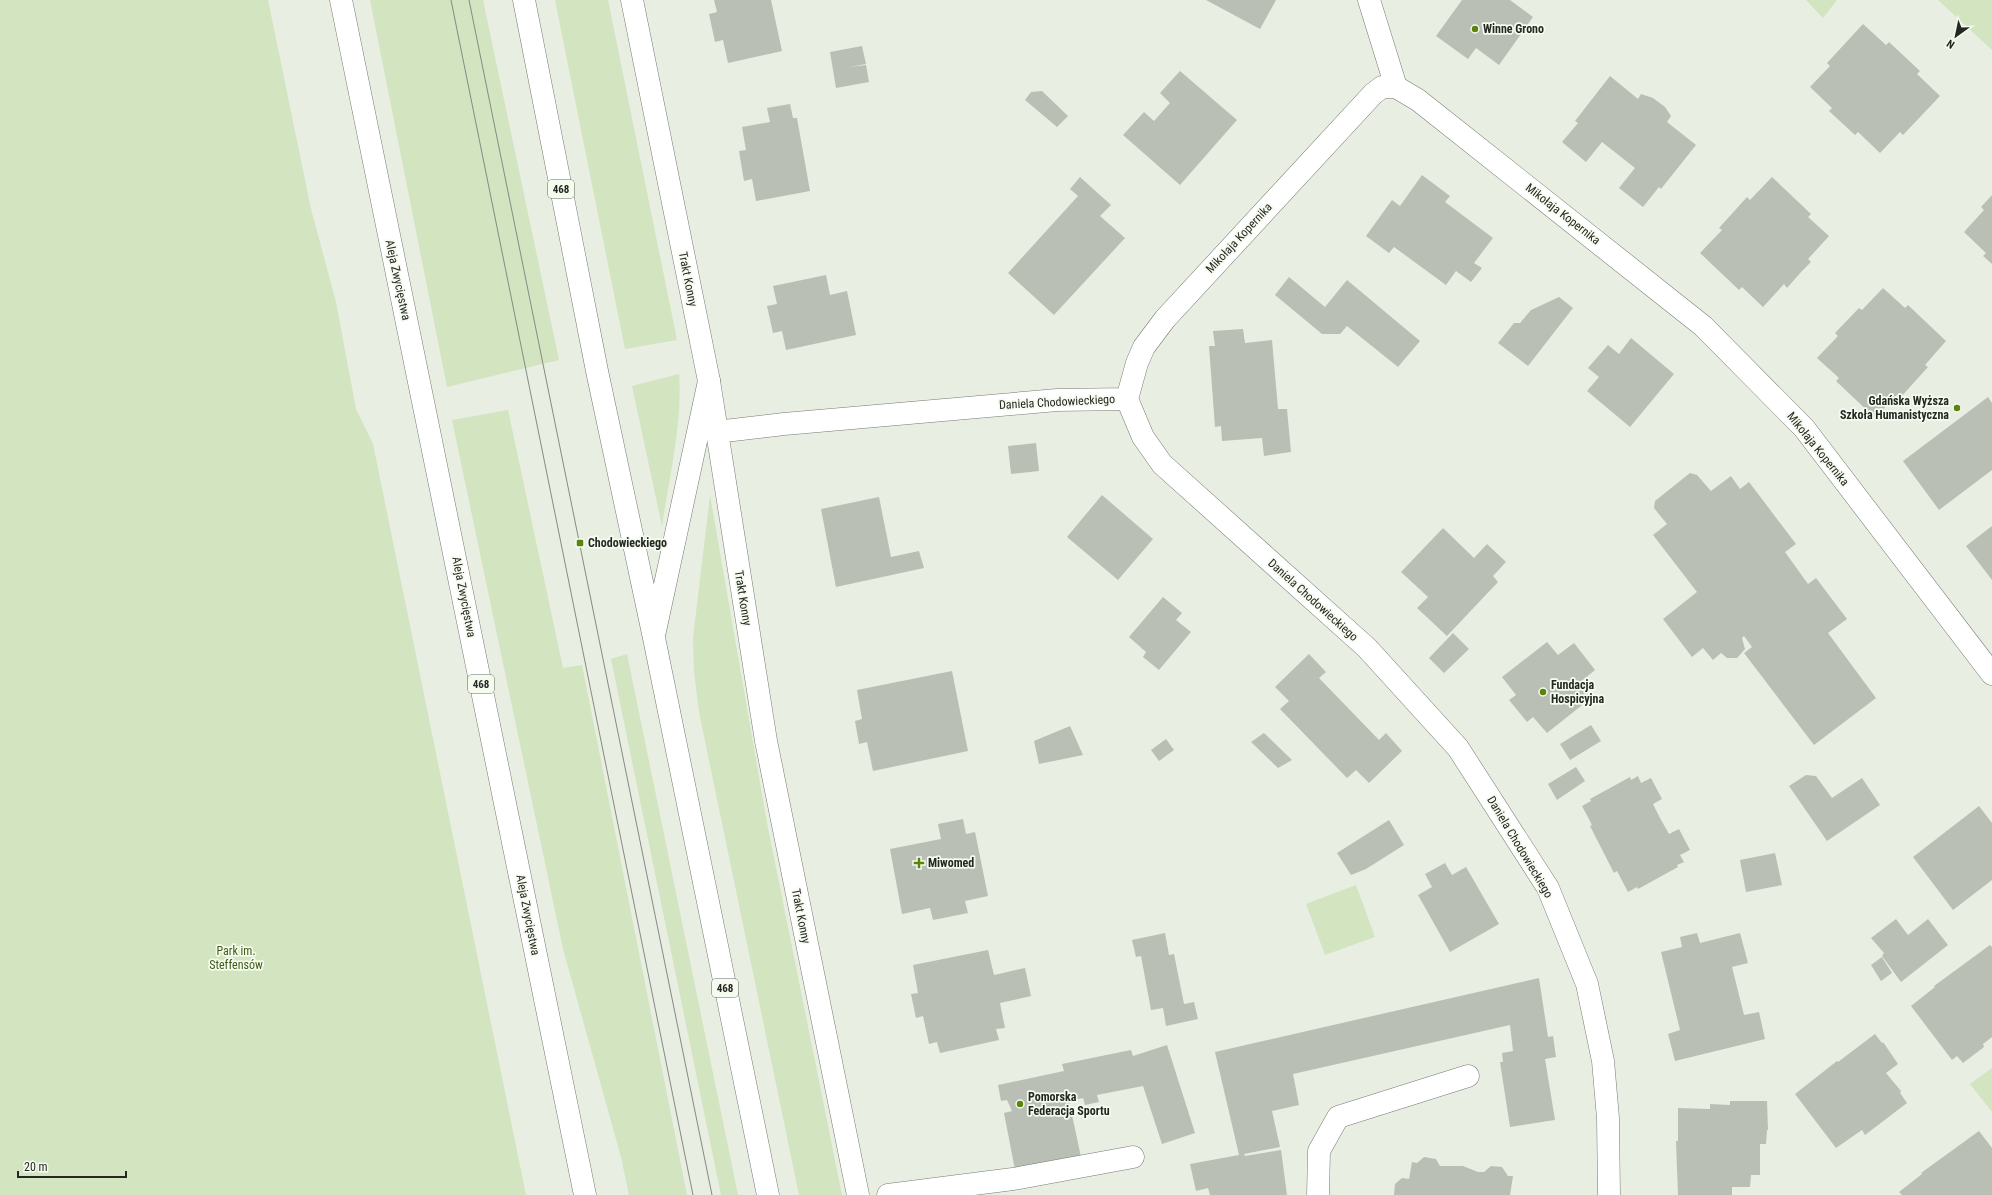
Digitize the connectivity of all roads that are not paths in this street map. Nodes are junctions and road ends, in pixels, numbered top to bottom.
1 (340, 0) edge
2 (524, 0) edge
3 (632, 0) edge
4 (1369, 0) edge
5 (1396, 87) junction
6 (709, 381) junction
7 (1127, 399) junction
8 (716, 432) junction
9 (654, 638) junction
10 (1992, 674) edge
11 (1468, 1076) dead end
12 (1133, 1157) dead end
13 (585, 1195) edge
14 (768, 1195) edge
15 (858, 1195) edge
16 (888, 1195) edge
17 (1318, 1195) edge
18 (1609, 1195) edge

1 - 13 street, Aleja Zwycięstwa / 468
2 - 9 street, 468
3 - 6 street, Trakt Konny
4 - 5 street
5 - 7 street, Mikołaja Kopernika
5 - 10 street, Mikołaja Kopernika
6 - 8 street, Trakt Konny
6 - 9 street
7 - 8 street, Daniela Chodowieckiego
7 - 18 street, Daniela Chodowieckiego
8 - 15 street, Trakt Konny
9 - 14 street, 468
11 - 17 street
12 - 16 street

